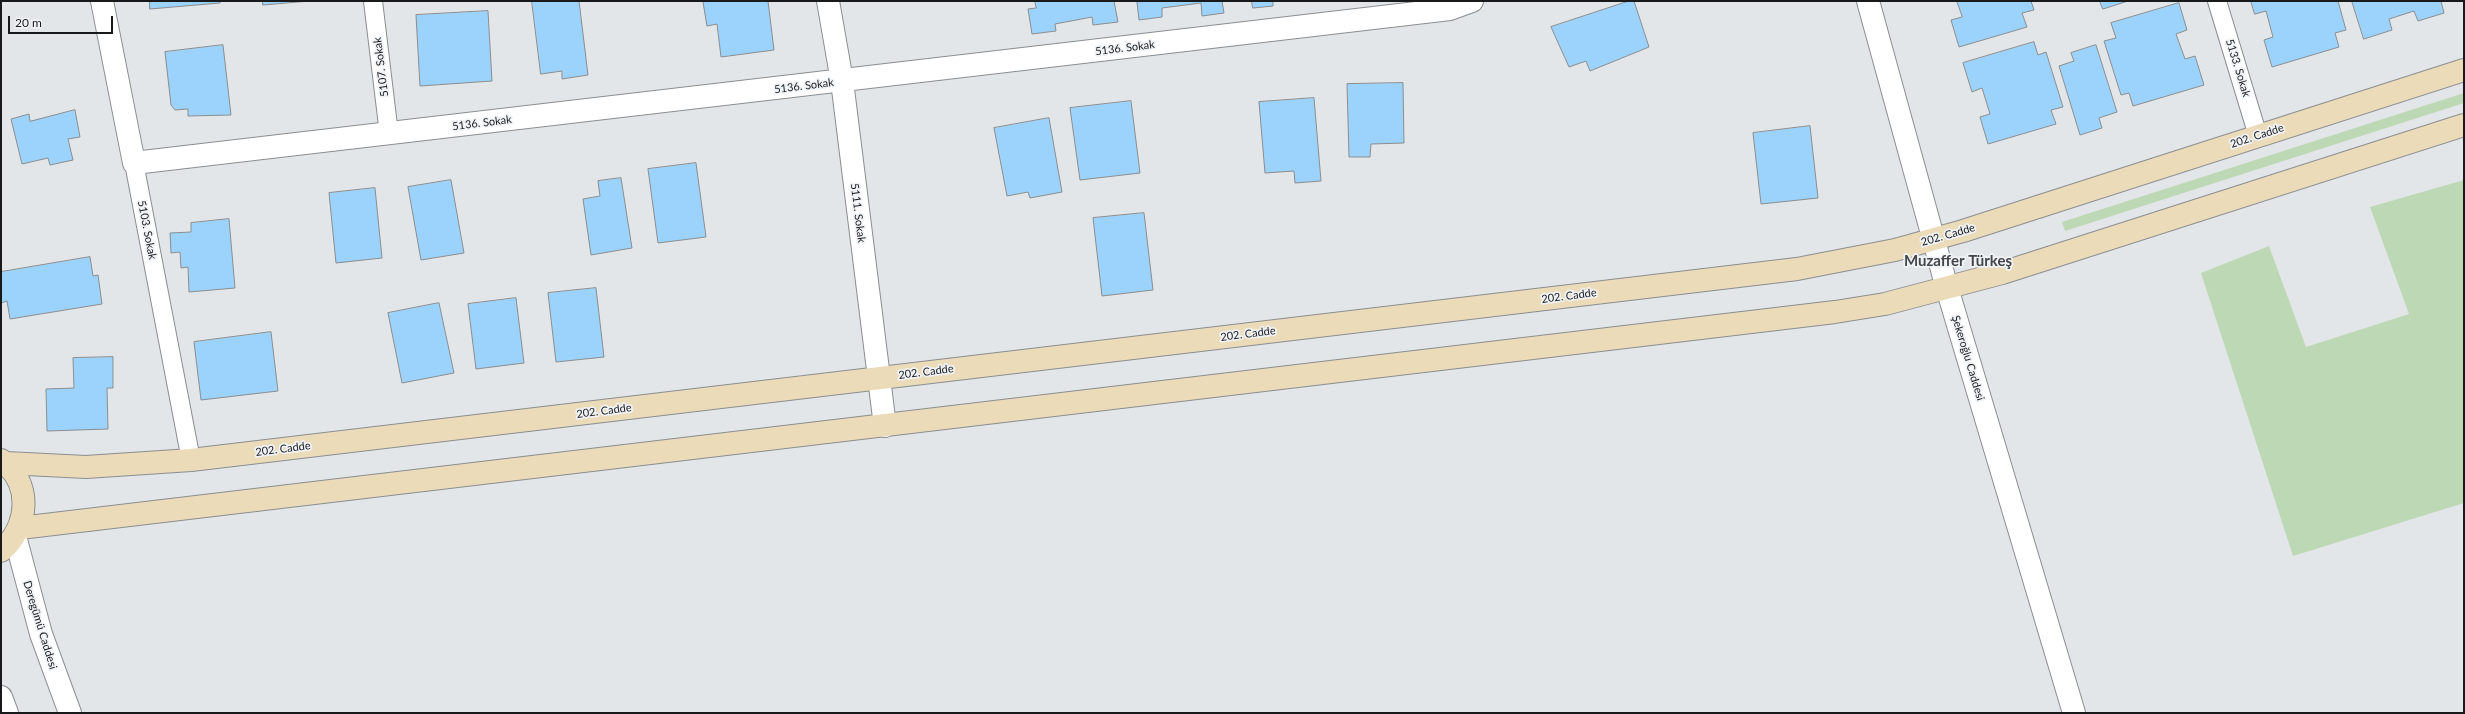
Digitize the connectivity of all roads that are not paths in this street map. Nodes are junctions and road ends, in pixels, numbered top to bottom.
1 (102, 1) edge
2 (373, 1) edge
3 (828, 1) edge
4 (1472, 1) edge
5 (1868, 1) edge
6 (2217, 1) edge
7 (2464, 70) edge
8 (842, 81) junction
9 (2464, 125) edge
10 (389, 134) junction
11 (2258, 136) junction
12 (134, 163) junction
13 (1933, 239) junction
14 (1947, 288) junction
15 (879, 378) junction
16 (885, 426) junction
17 (191, 460) junction
18 (3, 461) edge
19 (12, 538) edge
20 (1, 697) edge
21 (8, 713) edge
22 (70, 713) edge
23 (2074, 713) edge

1 - 12 street, 5103. Sokak
2 - 10 lane, 5107. Sokak
3 - 8 street, 5111. Sokak
4 - 8 street, 5136. Sokak
5 - 13 street, Şekeroğlu Caddesi
6 - 11 lane, 5133. Sokak
7 - 11 main road, 202. Cadde
8 - 10 street, 5136. Sokak
8 - 15 street, 5111. Sokak
9 - 14 main road
10 - 12 street, 5136. Sokak
11 - 13 main road, 202. Cadde
12 - 17 lane, 5103. Sokak
13 - 14 street, Şekeroğlu Caddesi
13 - 15 main road, 202. Cadde
14 - 16 main road
14 - 23 street, Şekeroğlu Caddesi
15 - 16 street, 5111. Sokak
15 - 17 main road, 202. Cadde
16 - 19 main road
17 - 18 main road, 202. Cadde
18 - 19 main road
19 - 22 street, Deregümü Caddesi
20 - 21 street

